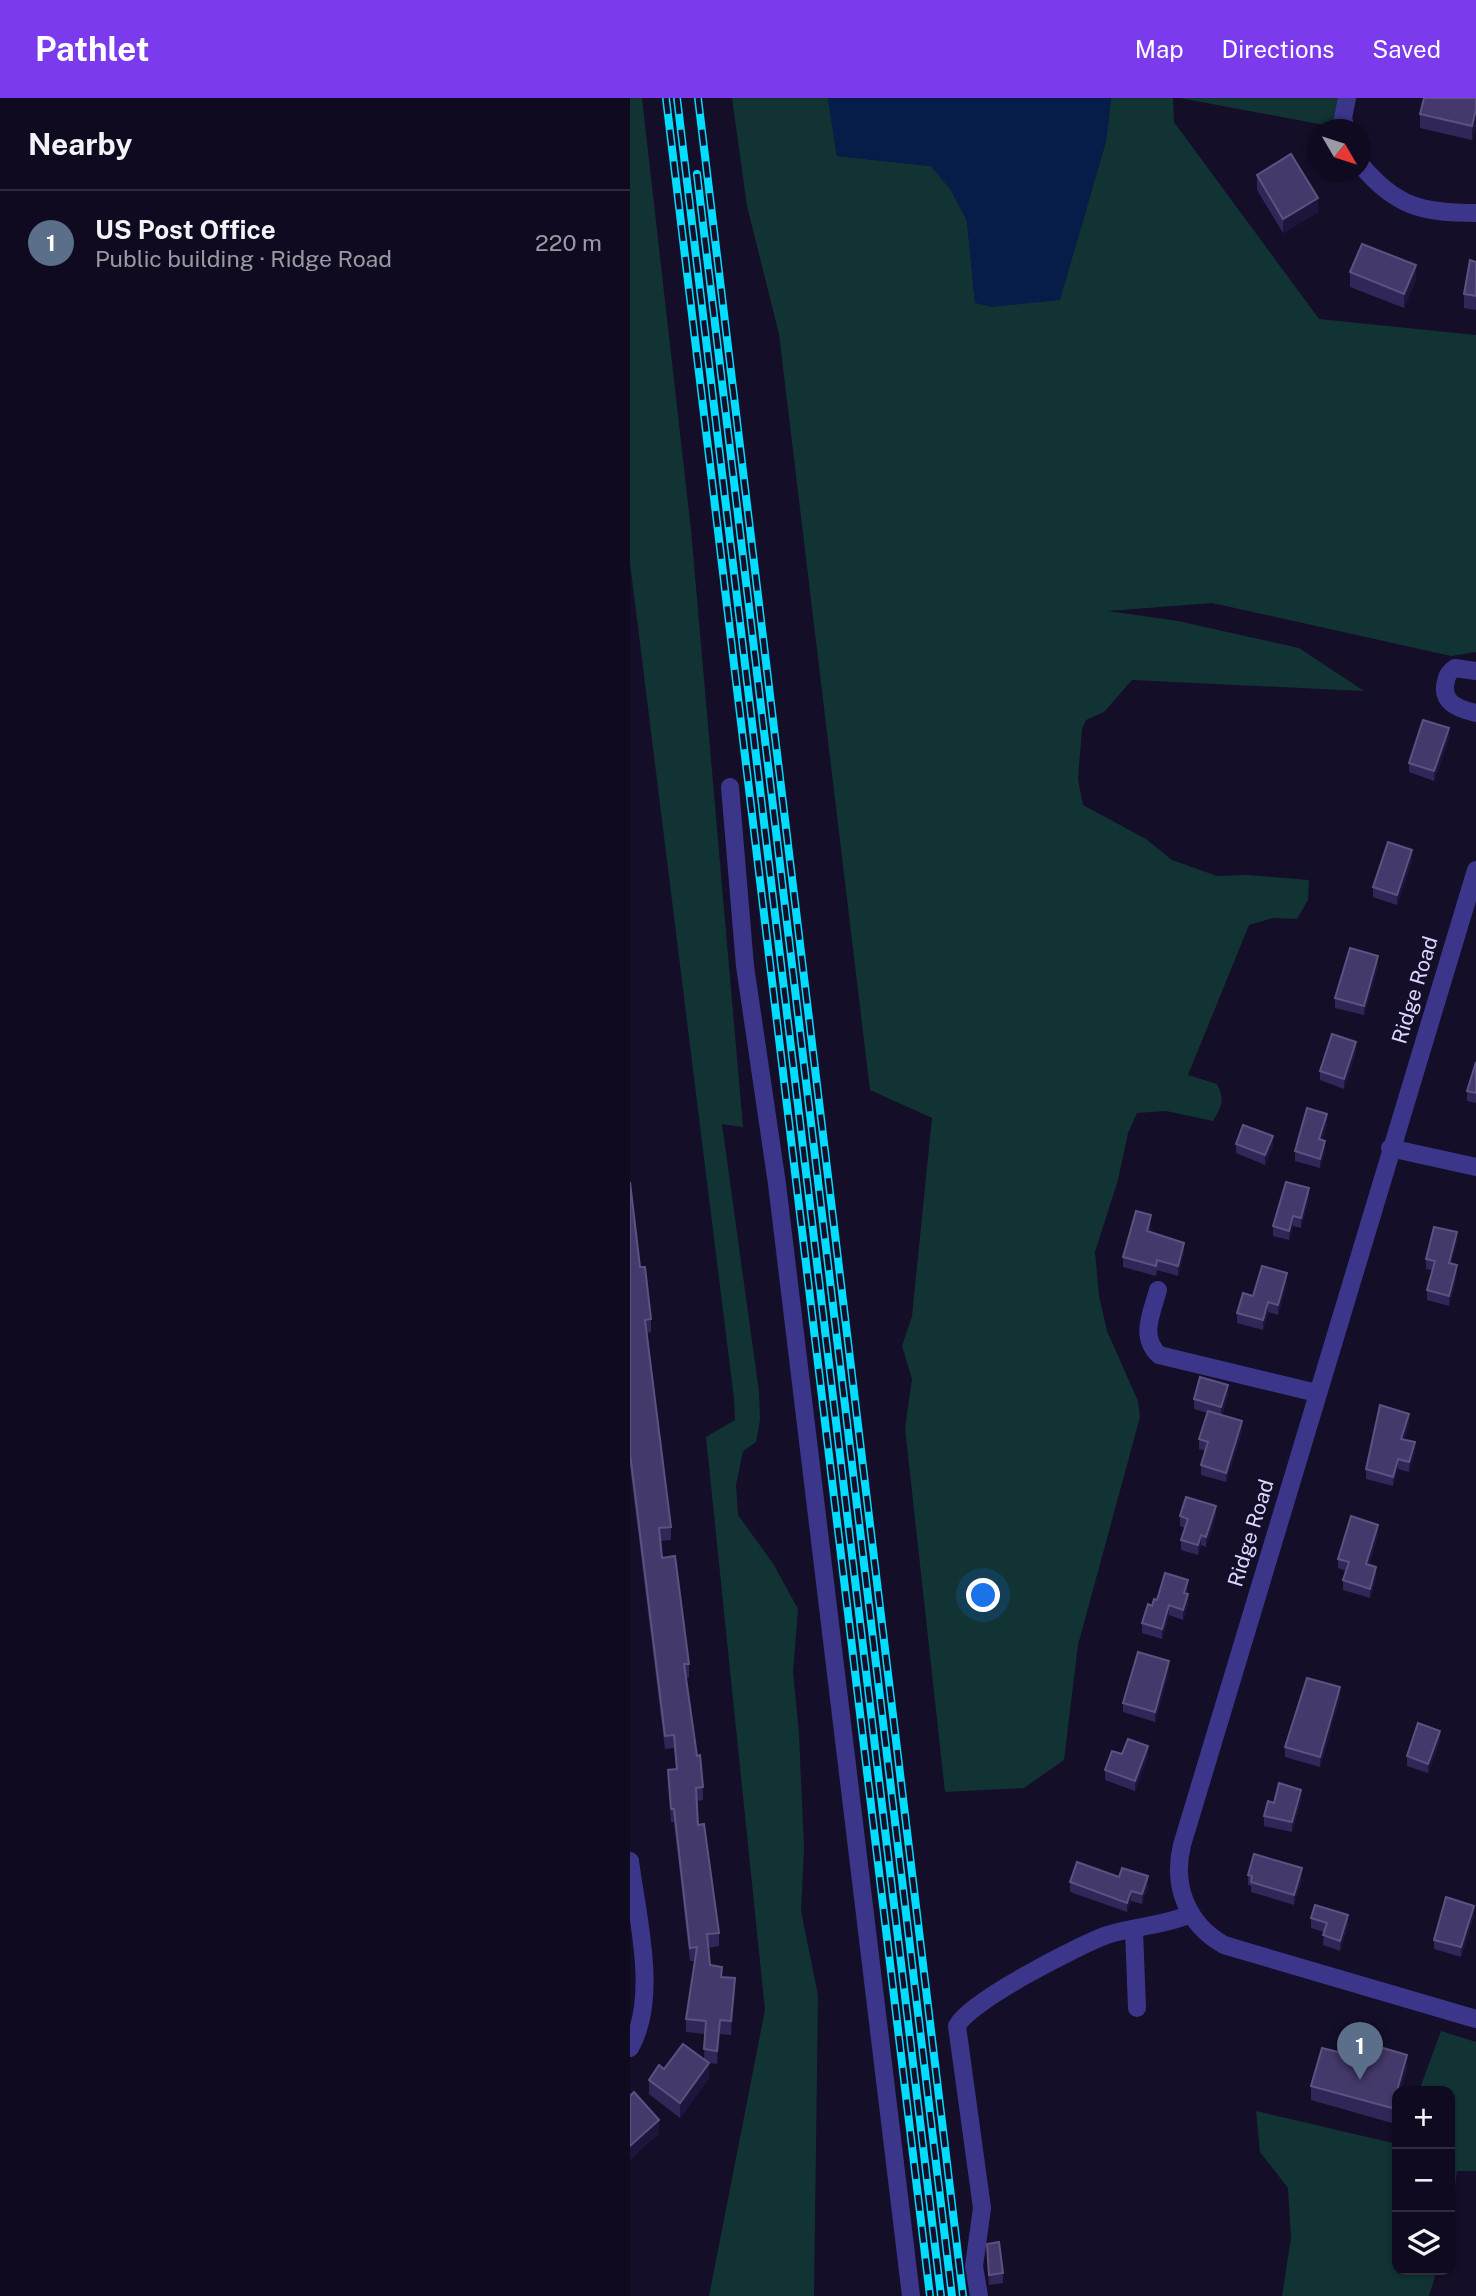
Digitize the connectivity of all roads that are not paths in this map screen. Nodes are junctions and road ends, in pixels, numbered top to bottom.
1 (1347, 98) edge
2 (1343, 119) edge
3 (1371, 174) edge
4 (1476, 213) edge
5 (1476, 671) edge
6 (1476, 713) edge
7 (730, 787) dead end
8 (1475, 876) edge
9 (1390, 1148) junction
10 (1476, 1167) edge
11 (1158, 1290) dead end
12 (1317, 1394) junction
13 (630, 1861) edge
14 (1191, 1914) junction
15 (1134, 1930) junction
16 (1138, 2008) dead end
17 (1476, 2019) edge
18 (630, 2048) edge
19 (911, 2296) edge
20 (979, 2296) edge

1 - 2 street
3 - 4 street
5 - 6 street
7 - 19 street
8 - 9 street, Ridge Road
9 - 10 street
9 - 12 street, Ridge Road
11 - 12 street
12 - 14 street, Ridge Road
13 - 18 street
14 - 15 street
14 - 17 street, Ridge Road
15 - 16 street
15 - 20 street

